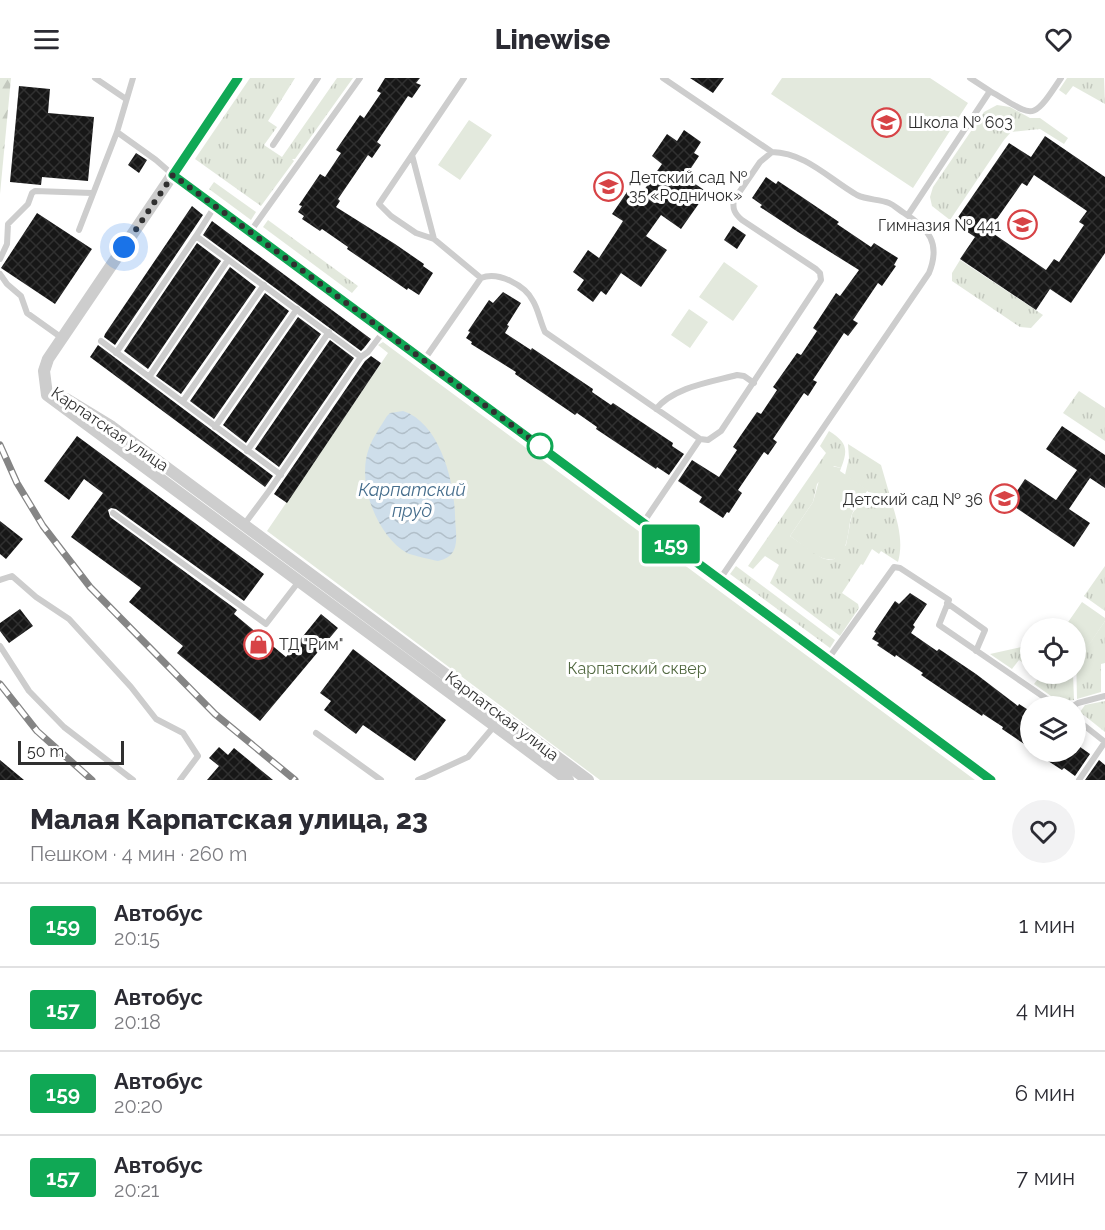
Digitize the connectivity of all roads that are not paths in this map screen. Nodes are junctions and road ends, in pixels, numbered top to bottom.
1 (95, 78) edge
2 (133, 78) edge
3 (238, 78) edge
4 (318, 78) edge
5 (360, 78) edge
6 (464, 78) edge
7 (663, 78) edge
8 (970, 78) edge
9 (1061, 78) edge
10 (990, 91) junction
11 (126, 99) junction
12 (117, 132) junction
13 (273, 146) dead end
14 (772, 152) junction
15 (412, 155) junction
16 (173, 175) junction
17 (92, 193) junction
18 (215, 206) junction
19 (908, 215) junction
20 (79, 230) dead end
21 (250, 232) junction
22 (196, 236) junction
23 (434, 239) junction
24 (0, 259) edge
25 (228, 260) junction
26 (0, 274) edge
27 (481, 278) junction
28 (264, 285) junction
29 (297, 309) junction
30 (384, 331) junction
31 (328, 332) junction
32 (62, 338) junction
33 (101, 341) dead end
34 (116, 353) junction
35 (361, 357) junction
36 (424, 361) junction
37 (149, 376) junction
38 (754, 383) junction
39 (45, 384) junction
40 (183, 401) junction
41 (656, 409) junction
42 (215, 427) junction
43 (700, 439) junction
44 (248, 451) junction
45 (281, 475) junction
46 (113, 513) dead end
47 (643, 523) junction
48 (244, 525) junction
49 (236, 536) junction
50 (307, 571) junction
51 (719, 579) junction
52 (0, 580) edge
53 (298, 582) junction
54 (947, 603) junction
55 (0, 646) edge
56 (976, 651) junction
57 (828, 660) junction
58 (1042, 696) edge
59 (1105, 696) edge
60 (1086, 701) edge
61 (498, 721) junction
62 (1086, 727) edge
63 (316, 733) dead end
64 (1105, 742) edge
65 (569, 777) edge
66 (133, 780) edge
67 (180, 780) edge
68 (381, 780) edge
69 (418, 780) edge
70 (588, 780) edge
71 (990, 780) edge
72 (1079, 780) edge

1 - 11 lane
2 - 11 lane
3 - 16 street
4 - 13 lane
5 - 21 lane
6 - 15 lane
7 - 14 lane
8 - 10 lane
9 - 10 lane
10 - 19 lane
11 - 12 lane
12 - 16 lane
12 - 17 lane
14 - 19 lane
14 - 38 lane
15 - 23 lane
15 - 23 lane
16 - 18 street
16 - 32 street
17 - 20 lane
17 - 24 lane
18 - 21 street
18 - 22 lane
19 - 51 lane
21 - 30 street
22 - 25 lane
22 - 34 lane
23 - 27 lane
25 - 28 lane
25 - 37 lane
26 - 32 lane
27 - 36 lane
27 - 41 lane
28 - 29 lane
28 - 40 lane
29 - 31 lane
29 - 42 lane
30 - 35 lane
30 - 36 street
31 - 35 lane
31 - 44 lane
32 - 39 street
33 - 34 lane
34 - 37 lane
35 - 45 lane
36 - 47 street
37 - 40 lane
38 - 41 lane
38 - 43 lane
39 - 48 street, Карпатская улица
39 - 49 street, Карпатская улица
40 - 42 lane
41 - 43 lane
42 - 44 lane
43 - 47 lane
44 - 45 lane
45 - 48 lane
46 - 53 lane
47 - 51 street
48 - 49 lane
48 - 50 street, Карпатская улица
49 - 53 street, Карпатская улица
50 - 53 lane
50 - 61 street, Карпатская улица
51 - 57 street
52 - 67 lane
53 - 61 street, Карпатская улица
54 - 56 lane
54 - 56 lane
54 - 57 lane
55 - 66 lane
56 - 58 lane
57 - 71 street
59 - 60 lane
61 - 65 street, Карпатская улица
61 - 69 lane
62 - 64 lane
63 - 68 lane
64 - 72 lane
65 - 70 street, Карпатская улица

